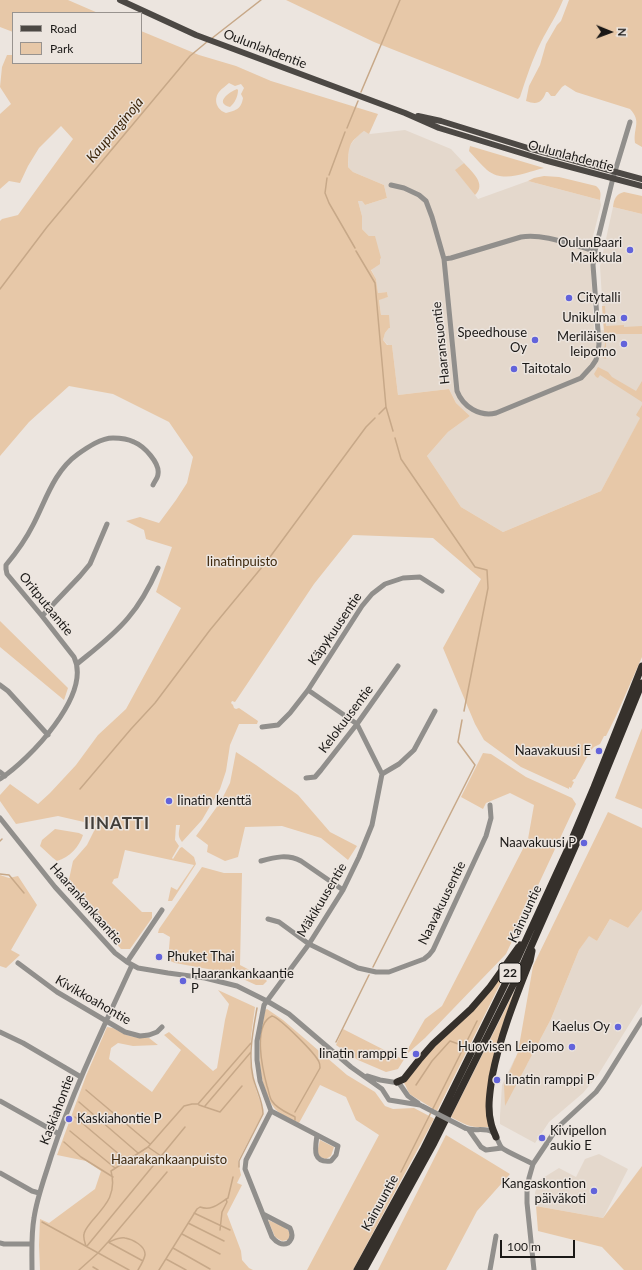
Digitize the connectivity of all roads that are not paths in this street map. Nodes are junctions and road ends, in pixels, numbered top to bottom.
1 (120, 0) edge
2 (405, 113) junction
3 (630, 122) dead end
4 (614, 171) junction
5 (613, 178) junction
6 (642, 179) edge
7 (391, 185) dead end
8 (642, 186) edge
9 (595, 252) junction
10 (444, 259) junction
11 (153, 485) dead end
12 (107, 524) dead end
13 (158, 568) dead end
14 (442, 591) dead end
15 (42, 616) junction
16 (77, 664) junction
17 (398, 666) dead end
18 (642, 666) edge
19 (642, 683) edge
20 (0, 685) edge
21 (308, 690) junction
22 (435, 711) dead end
23 (357, 724) junction
24 (262, 727) dead end
25 (48, 735) junction
26 (0, 772) edge
27 (382, 774) junction
28 (2, 778) edge
29 (306, 778) dead end
30 (490, 805) dead end
31 (0, 818) edge
32 (0, 826) edge
33 (10, 831) junction
34 (261, 861) dead end
35 (343, 890) junction
36 (162, 910) dead end
37 (268, 919) dead end
38 (534, 930) junction
39 (309, 944) junction
40 (127, 962) junction
41 (18, 963) dead end
42 (132, 965) junction
43 (267, 1000) junction
44 (642, 1020) edge
45 (106, 1021) junction
46 (162, 1027) dead end
47 (0, 1032) edge
48 (361, 1073) junction
49 (81, 1077) junction
50 (394, 1082) junction
51 (385, 1092) junction
52 (0, 1101) edge
53 (421, 1105) junction
54 (271, 1111) junction
55 (467, 1129) junction
56 (59, 1134) junction
57 (317, 1135) junction
58 (496, 1137) junction
59 (502, 1148) junction
60 (492, 1150) junction
61 (533, 1164) junction
62 (0, 1173) edge
63 (39, 1193) junction
64 (263, 1214) junction
65 (496, 1236) dead end
66 (0, 1243) edge
67 (32, 1244) junction
68 (32, 1270) edge
69 (357, 1270) edge
70 (364, 1270) edge
71 (490, 1270) edge
72 (534, 1270) edge

1 - 2 main road, Oulunlahdentie
2 - 4 main road, Oulunlahdentie
2 - 5 main road, Oulunlahdentie
3 - 4 street, Haaransuontie
4 - 5 street, Haaransuontie
4 - 6 main road, Oulunlahdentie
5 - 8 main road, Oulunlahdentie
5 - 9 street, Haaransuontie
7 - 10 street, Haaransuontie
9 - 10 street
9 - 10 street, Haaransuontie
11 - 15 street, Oritputaantie
12 - 15 street
13 - 16 street
14 - 21 street, Käpykuusentie
15 - 16 street, Oritputaantie
16 - 25 street
17 - 23 street, Kelokuusentie
18 - 38 highway, Kainuuntie / 22
19 - 38 highway, Kainuuntie / 22
20 - 25 street
21 - 23 street
21 - 24 street, Käpykuusentie
22 - 27 street
23 - 27 street
23 - 29 street, Kelokuusentie
25 - 28 street
26 - 28 street
27 - 35 street, Mäkikuusentie
30 - 39 street, Naavakuusentie
31 - 33 street, Haarankankaantie
32 - 33 street
33 - 40 street, Haarankankaantie
34 - 35 street
35 - 39 street, Mäkikuusentie
36 - 40 street
37 - 39 street, Naavakuusentie
38 - 50 highway
38 - 58 highway
38 - 69 highway, Kainuuntie / 22
38 - 70 highway, Kainuuntie / 22
39 - 43 street, Mäkikuusentie
40 - 42 street, Haarankankaantie
41 - 45 street, Kivikkoahontie
42 - 43 street, Haarankankaantie
42 - 45 street, Kaskiahontie
43 - 48 street, Haarankankaantie
43 - 54 street
44 - 61 street
45 - 46 street, Kivikkoahontie
45 - 49 street, Kaskiahontie
47 - 49 street
48 - 50 street, Haarankankaantie
48 - 51 street, Haarankankaantie
49 - 56 street, Kaskiahontie
50 - 51 street
50 - 53 street, Haarankankaantie
51 - 53 street, Haarankankaantie
52 - 56 street
53 - 55 street, Haarankankaantie, bridge
54 - 57 street
54 - 64 street
55 - 58 street, Haarankankaantie
55 - 60 street, Haarankankaantie
56 - 63 street, Kaskiahontie
57 - 57 street
58 - 59 street
58 - 60 street
59 - 60 street
59 - 61 street
61 - 72 street
62 - 63 street
63 - 67 street, Kaskiahontie
64 - 64 street
65 - 71 street
66 - 67 street
67 - 68 street, Kaskiahontie

